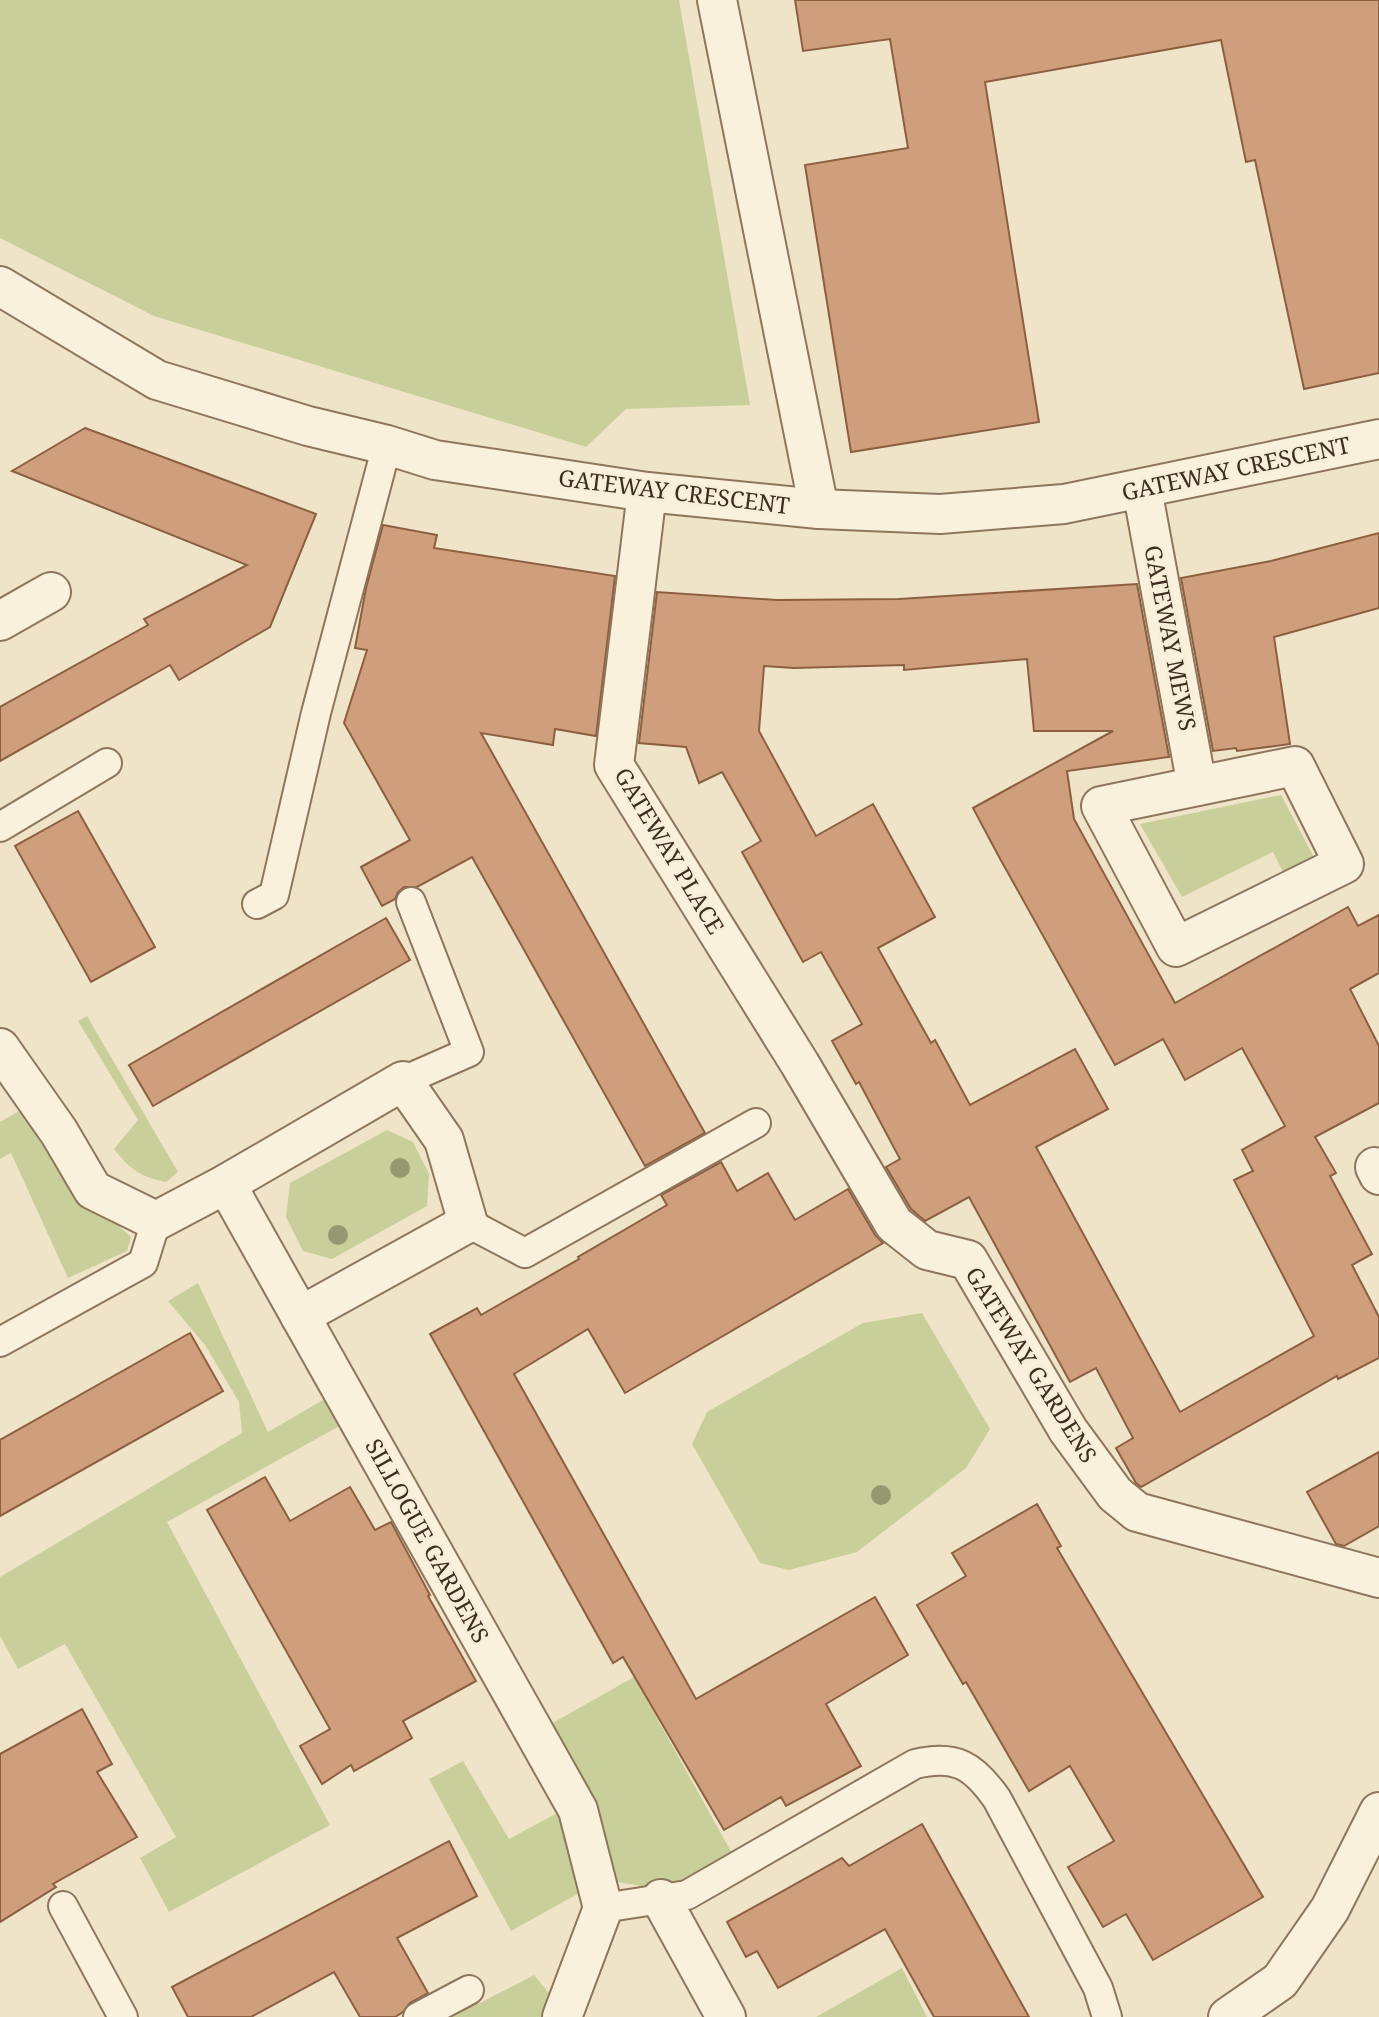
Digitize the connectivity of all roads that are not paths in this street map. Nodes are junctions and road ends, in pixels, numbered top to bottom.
1 (717, 0) edge
2 (0, 286) edge
3 (1379, 439) edge
4 (387, 445) junction
5 (1142, 489) junction
6 (647, 492) junction
7 (819, 509) junction
8 (51, 592) dead end
9 (3, 613) edge
10 (107, 763) dead end
11 (1197, 786) junction
12 (0, 827) edge
13 (411, 902) dead end
14 (257, 904) dead end
15 (0, 1048) edge
16 (800, 1064) joint
17 (402, 1081) junction
18 (756, 1123) dead end
19 (226, 1184) junction
20 (156, 1222) junction
21 (468, 1223) junction
22 (300, 1316) junction
23 (0, 1342) edge
24 (1379, 1578) edge
25 (1379, 1812) edge
26 (661, 1899) junction
27 (63, 1906) dead end
28 (603, 1908) junction
29 (469, 1990) dead end
30 (123, 2017) edge
31 (418, 2017) edge
32 (562, 2017) edge
33 (726, 2017) edge
34 (1107, 2017) edge
35 (1228, 2017) edge

1 - 7 street
2 - 4 street, GATEWAY CRESCENT
3 - 5 street, GATEWAY CRESCENT
4 - 6 street, GATEWAY CRESCENT
4 - 14 lane
5 - 7 street, GATEWAY CRESCENT
5 - 11 street, GATEWAY MEWS
6 - 7 street, GATEWAY CRESCENT
6 - 16 street, GATEWAY PLACE
8 - 9 street
10 - 12 lane
11 - 11 street
13 - 17 lane
15 - 20 street
16 - 24 street, GATEWAY GARDENS
17 - 19 street
17 - 21 street
18 - 21 lane
19 - 20 street
19 - 22 street, SILLOGUE GARDENS
20 - 23 lane
21 - 22 street
22 - 28 street, SILLOGUE GARDENS
25 - 35 street
26 - 28 lane
26 - 33 street
26 - 34 lane
27 - 30 lane
28 - 32 street
29 - 31 lane

